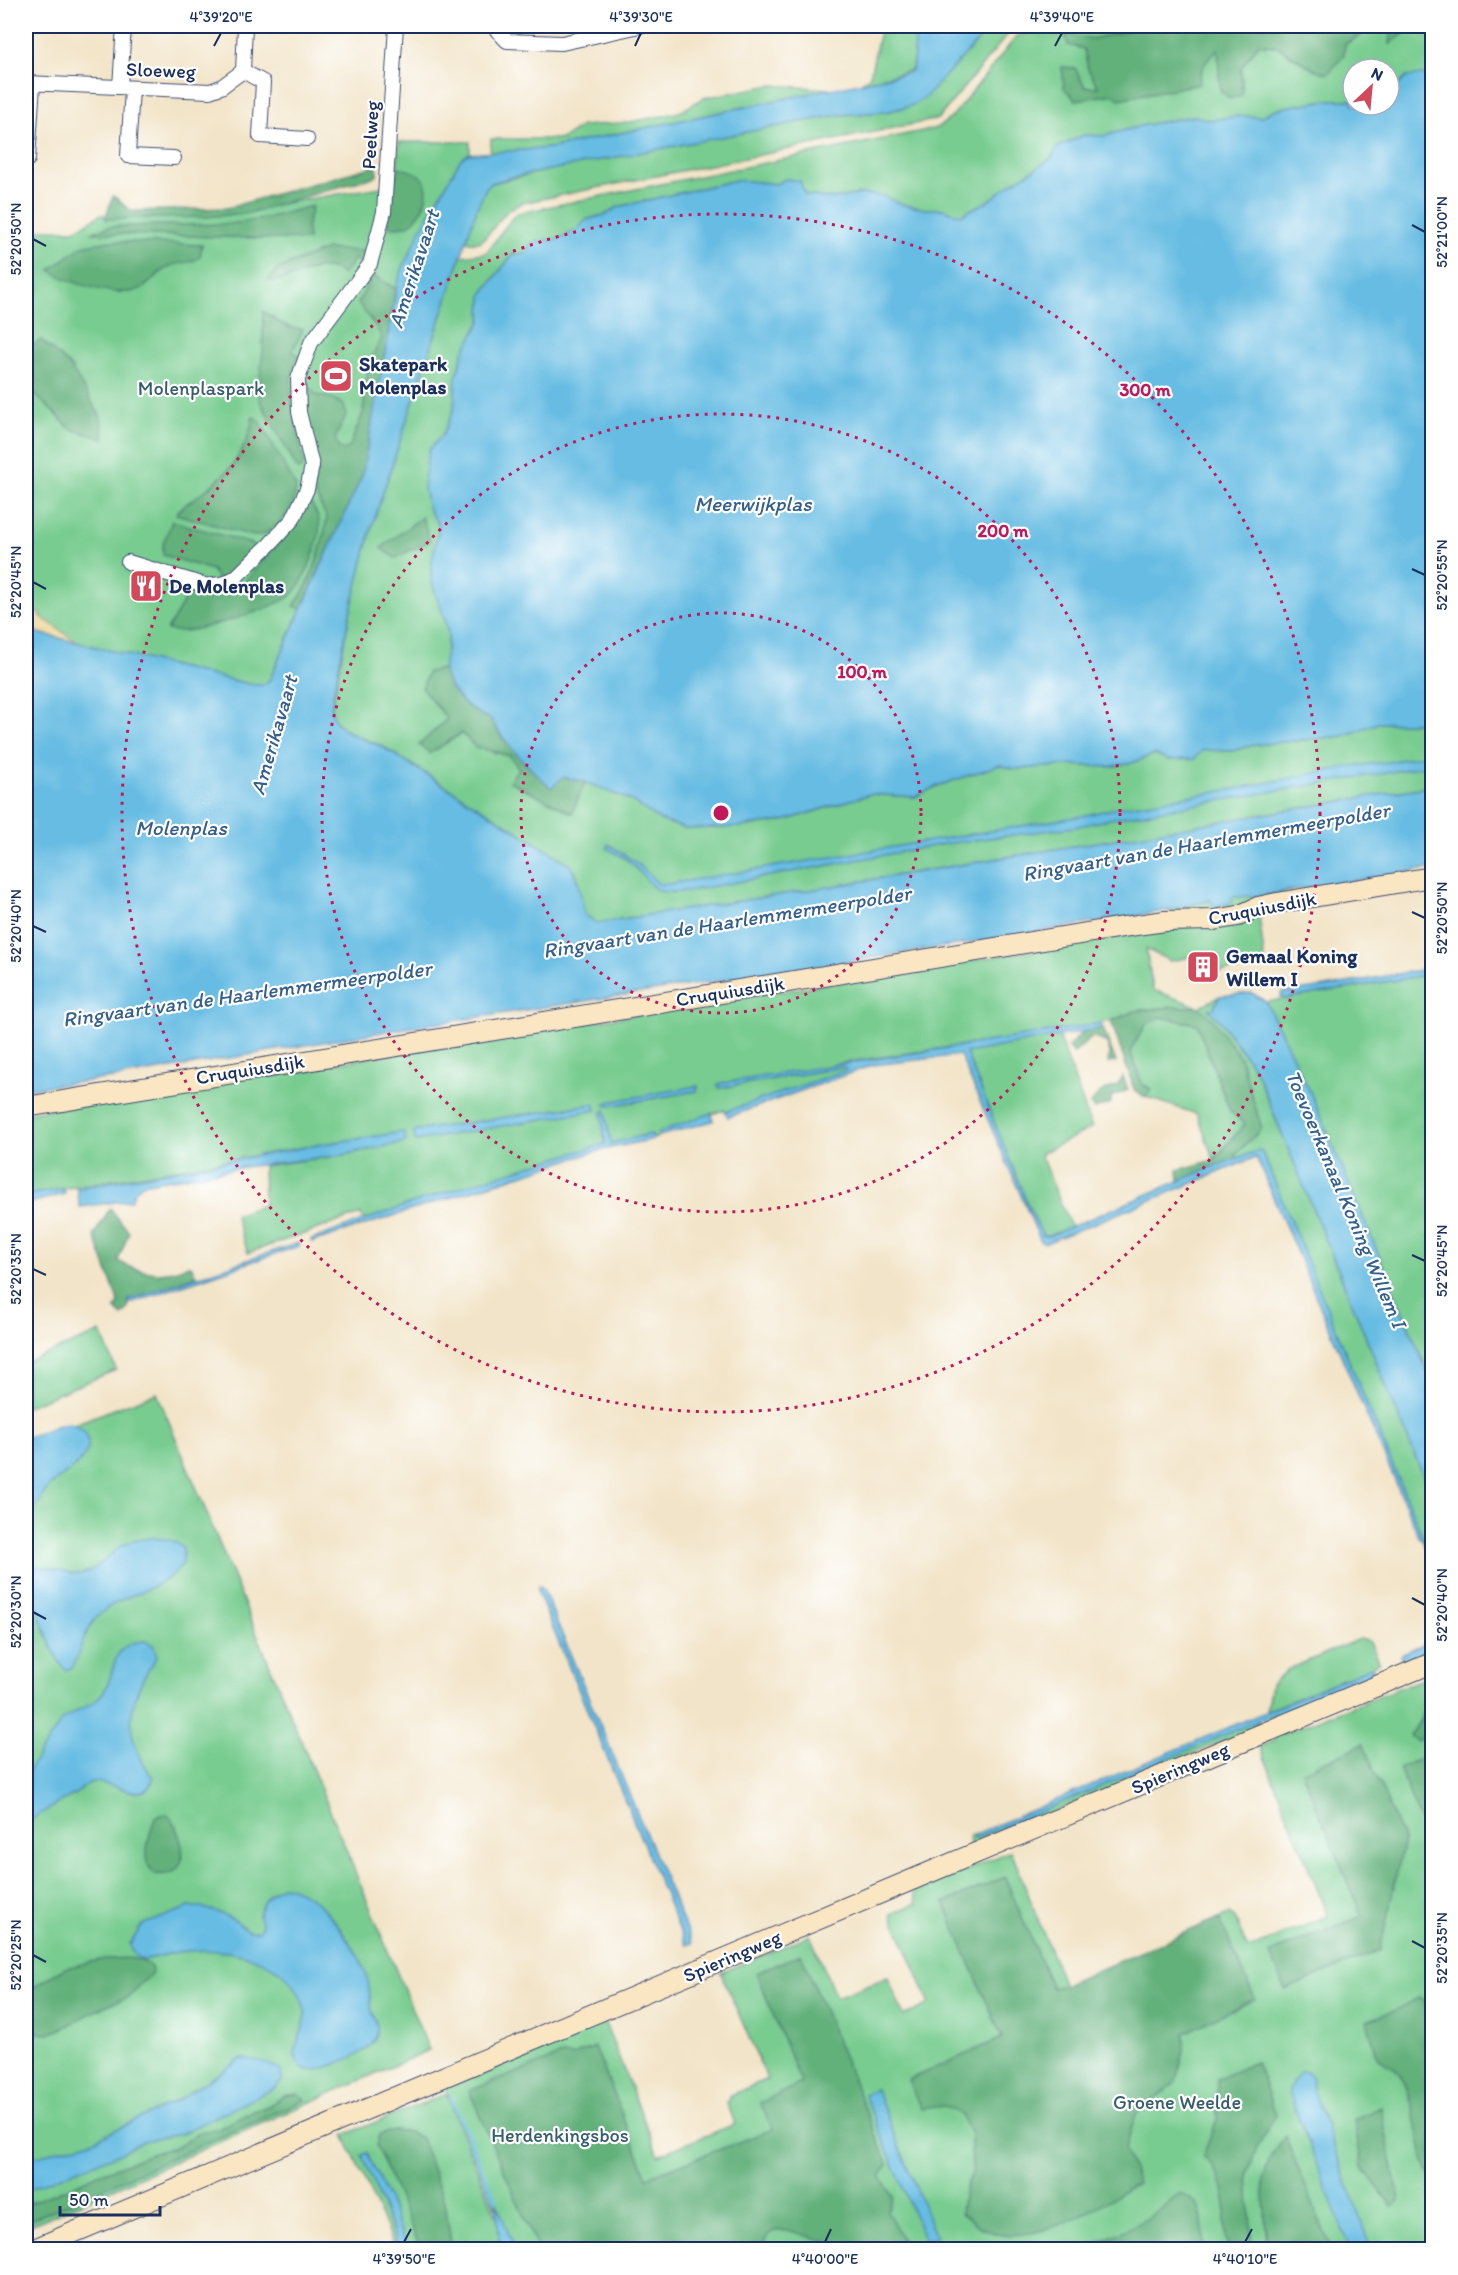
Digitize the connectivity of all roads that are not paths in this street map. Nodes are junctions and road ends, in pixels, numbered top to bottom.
1 (124, 26) edge
2 (245, 26) edge
3 (396, 26) edge
4 (493, 26) edge
5 (640, 26) edge
6 (243, 71) junction
7 (29, 83) edge
8 (126, 88) junction
9 (307, 139) dead end
10 (174, 158) dead end
11 (28, 159) dead end
12 (128, 562) dead end
13 (1432, 878) edge
14 (26, 1107) edge
15 (1432, 1663) edge
16 (32, 2250) edge

1 - 8 street
2 - 6 street
3 - 12 street, Peelweg
4 - 5 street
6 - 8 street, Sloeweg
6 - 9 street
7 - 8 street, Sloeweg
7 - 11 street
8 - 10 street
13 - 14 street, Cruquiusdijk
15 - 16 street, Spieringweg

